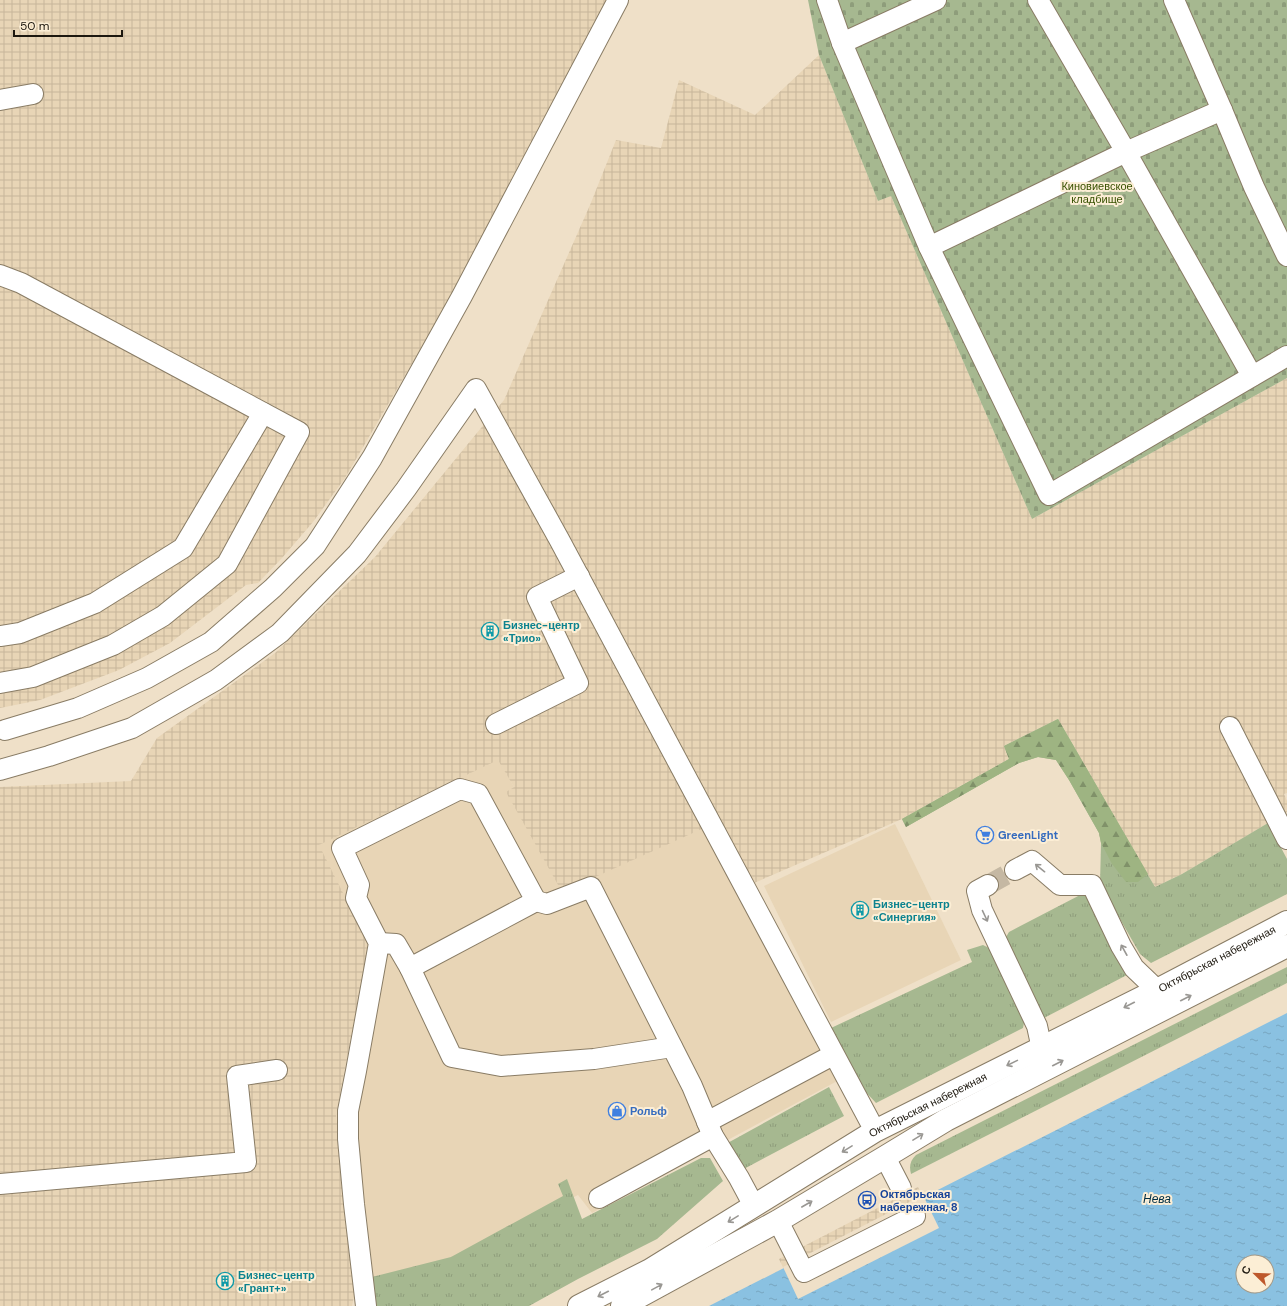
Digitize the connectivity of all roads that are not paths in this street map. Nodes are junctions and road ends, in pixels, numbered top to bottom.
1 (618, 0) edge
2 (827, 0) edge
3 (936, 0) edge
4 (1038, 0) edge
5 (1174, 0) edge
6 (842, 43) junction
7 (33, 94) dead end
8 (0, 100) edge
9 (1222, 110) junction
10 (1126, 152) junction
11 (929, 247) junction
12 (1287, 256) edge
13 (0, 275) edge
14 (1287, 356) edge
15 (1252, 376) junction
16 (263, 413) junction
17 (579, 576) junction
18 (0, 636) edge
19 (0, 683) edge
20 (496, 724) dead end
21 (1230, 727) dead end
22 (5, 730) dead end
23 (0, 770) edge
24 (1287, 839) edge
25 (1015, 870) tunnel mouth
26 (988, 886) tunnel mouth
27 (536, 901) junction
28 (1287, 922) edge
29 (379, 943) junction
30 (1287, 946) edge
31 (410, 968) junction
32 (1157, 990) junction
33 (672, 1047) junction
34 (1042, 1049) junction
35 (833, 1055) junction
36 (277, 1070) dead end
37 (710, 1129) junction
38 (875, 1131) junction
39 (885, 1158) junction
40 (0, 1184) edge
41 (901, 1188) dead end
42 (599, 1198) dead end
43 (754, 1206) junction
44 (915, 1216) dead end
45 (778, 1221) junction
46 (366, 1306) edge
47 (580, 1306) edge
48 (622, 1306) edge

1 - 22 street
2 - 6 street
3 - 6 street
4 - 10 street
5 - 9 street
6 - 11 street
7 - 8 street
9 - 10 street
9 - 12 street
10 - 11 street
10 - 15 street
11 - 15 street
13 - 16 street
14 - 15 street
16 - 18 street
16 - 19 street
17 - 20 street
17 - 23 street
17 - 35 street
21 - 24 street
32 -> 25 street
26 -> 34 street
27 - 29 street
27 - 31 street
27 - 33 street
28 - 32 main road, Октябрьская набережная
29 - 31 street
29 - 46 street
39 -> 30 main road, Октябрьская набережная
31 - 33 street
32 -> 34 main road, Октябрьская набережная
33 - 37 street
34 -> 38 main road, Октябрьская набережная
35 - 37 street
35 - 38 street
36 - 40 street
37 - 42 street
37 - 43 street
38 -> 43 main road, Октябрьская набережная
39 - 41 street
45 -> 39 main road, Октябрьская набережная
43 -> 47 main road, Октябрьская набережная
44 - 45 street
48 -> 45 main road, Октябрьская набережная

